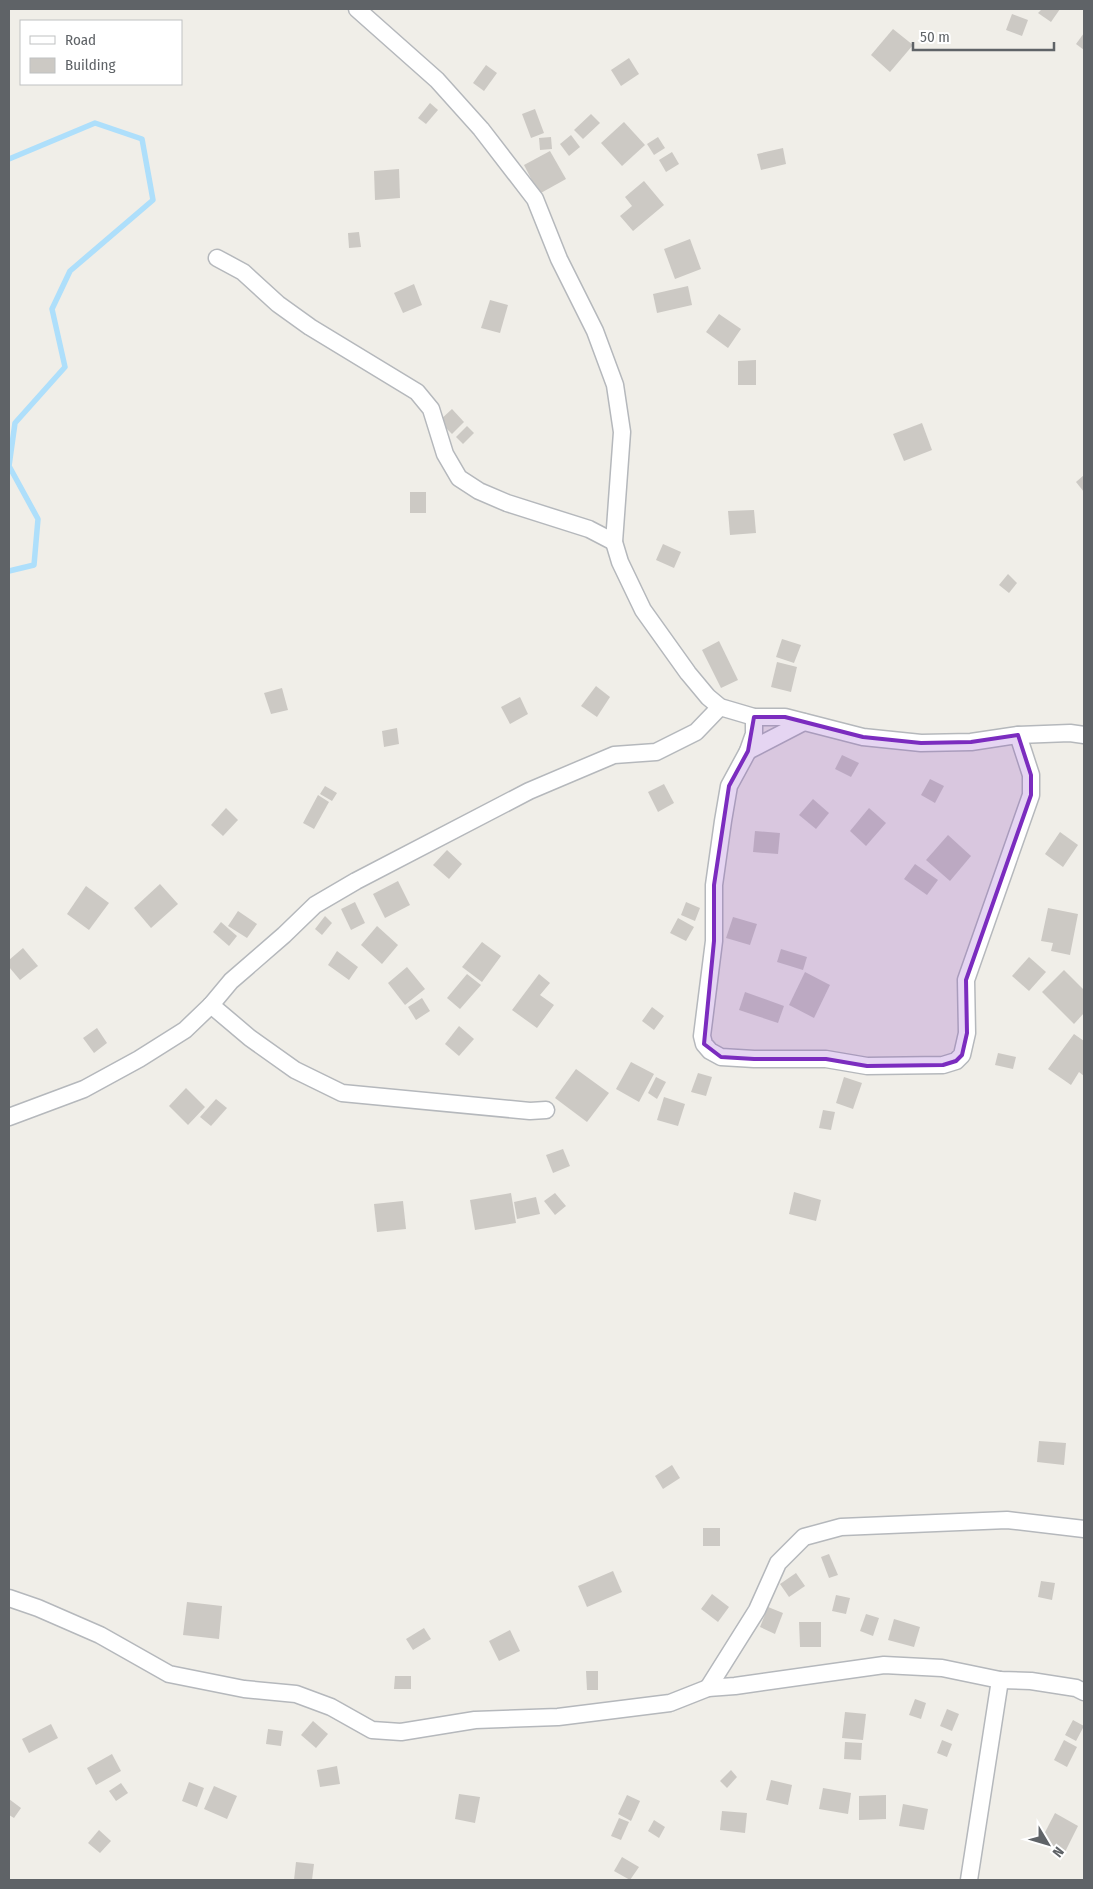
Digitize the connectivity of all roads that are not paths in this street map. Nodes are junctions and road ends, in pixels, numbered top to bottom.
1 (357, 9) edge
2 (217, 258) dead end
3 (614, 542) junction
4 (720, 707) junction
5 (754, 717) junction
6 (804, 722) junction
7 (1018, 735) junction
8 (1084, 735) edge
9 (748, 752) junction
10 (212, 1005) junction
11 (546, 1110) dead end
12 (9, 1117) edge
13 (1084, 1529) edge
14 (9, 1598) edge
15 (1000, 1680) junction
16 (708, 1688) junction
17 (1084, 1692) edge
18 (969, 1880) edge

1 - 3 street
2 - 3 street
3 - 4 street
4 - 5 street
4 - 10 street
5 - 6 street
5 - 9 street
6 - 7 street
6 - 9 street
7 - 8 street
7 - 9 street
10 - 11 street
10 - 12 street
13 - 16 street
14 - 16 street
15 - 16 street
15 - 17 street
15 - 18 street

